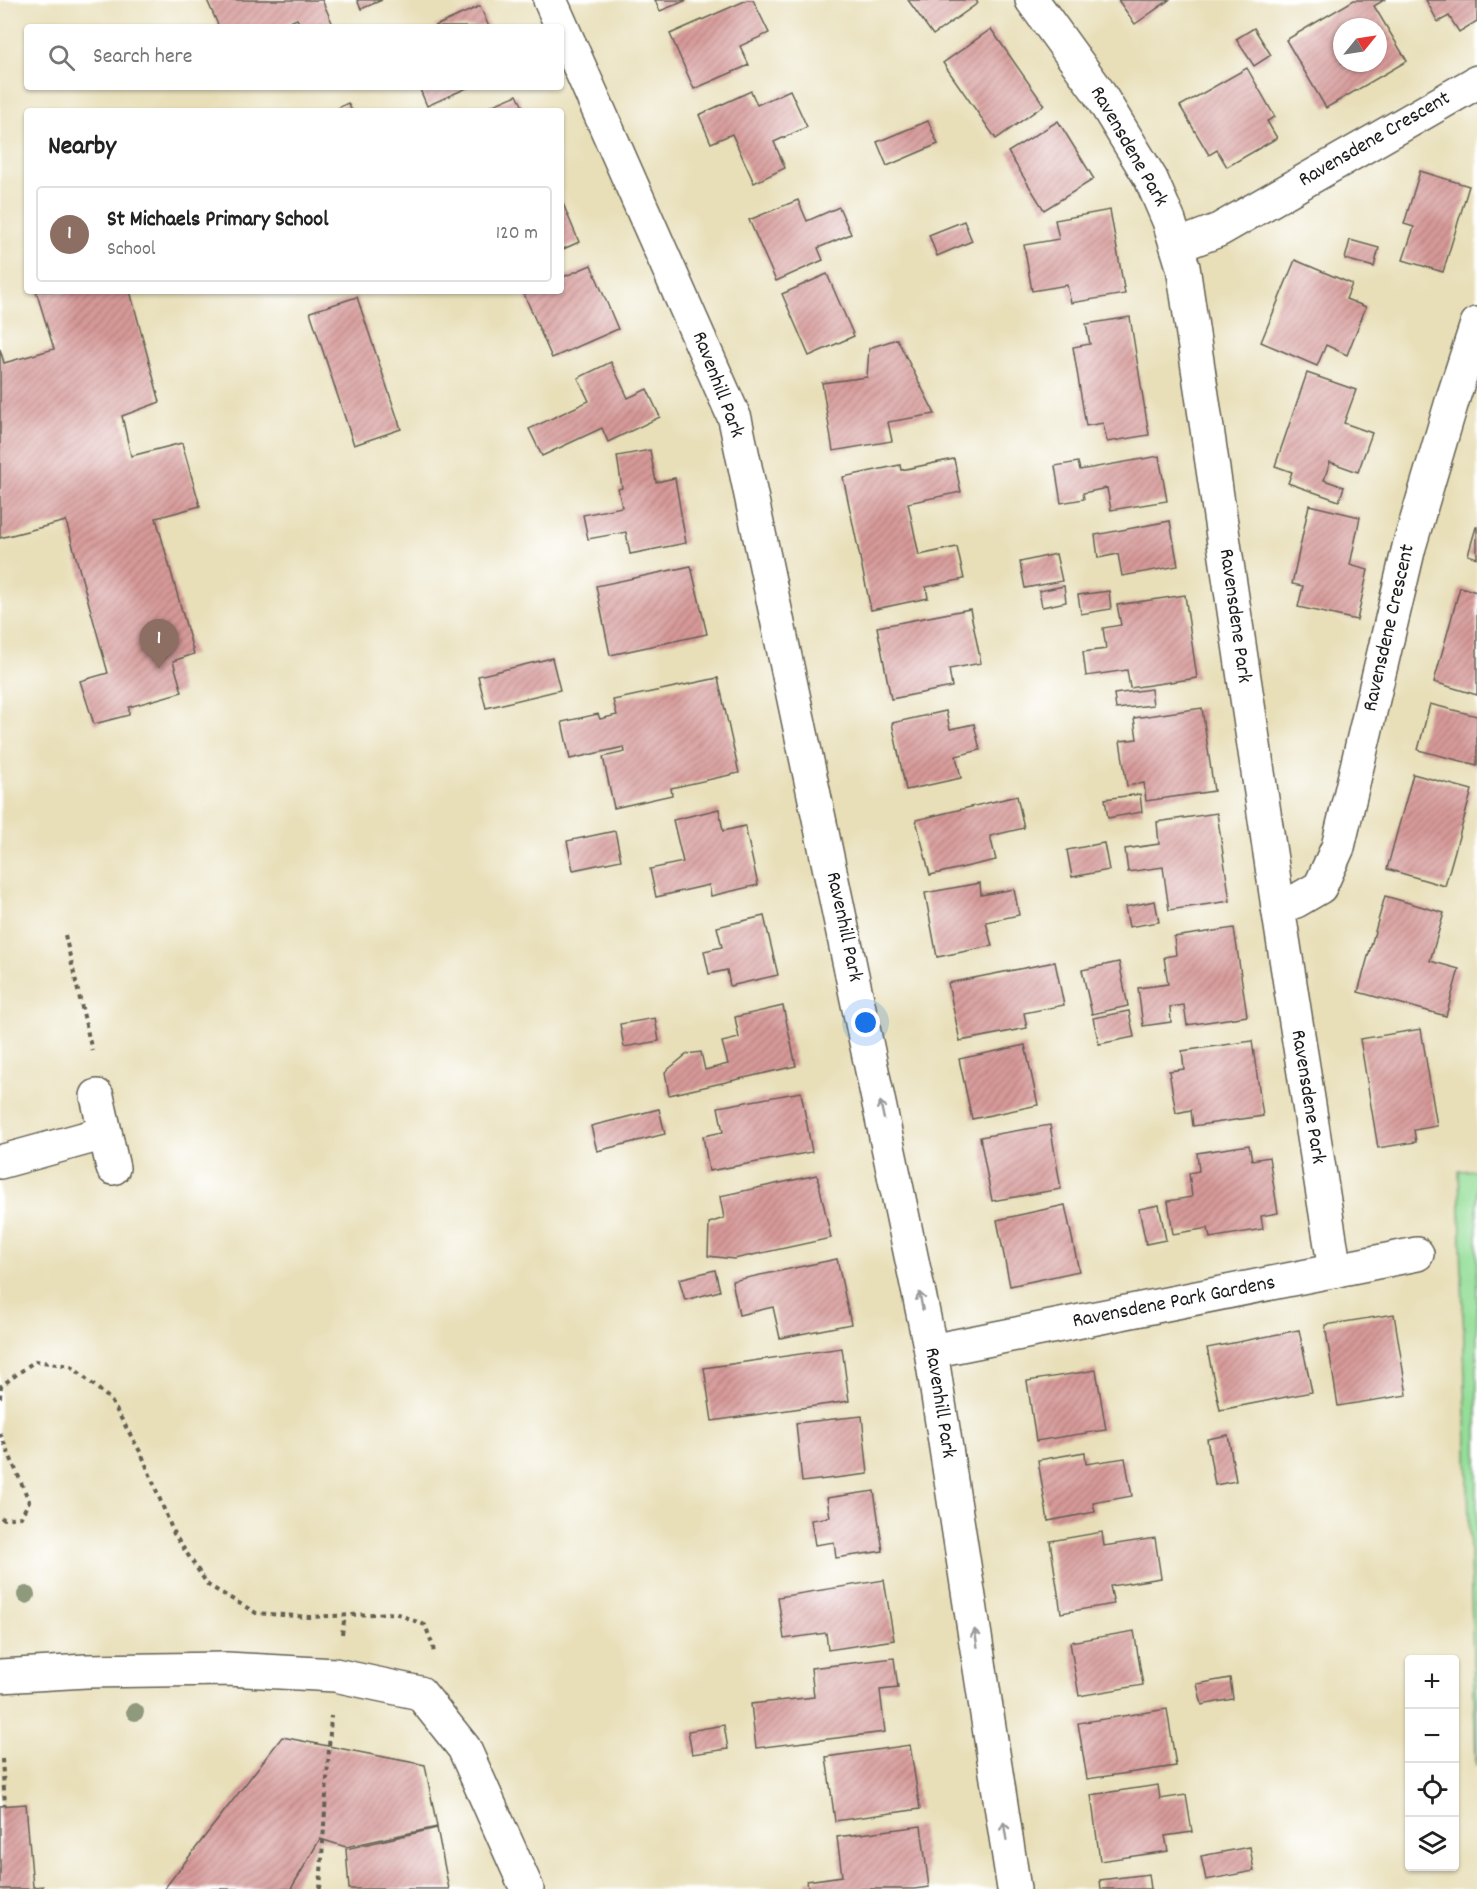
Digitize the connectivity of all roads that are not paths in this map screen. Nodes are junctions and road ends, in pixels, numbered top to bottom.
1 (550, 0) edge
2 (1032, 0) edge
3 (561, 24) edge
4 (564, 32) edge
5 (1477, 82) edge
6 (1177, 246) junction
7 (1477, 324) edge
8 (1278, 908) junction
9 (97, 1096) dead end
10 (105, 1133) junction
11 (0, 1162) edge
12 (113, 1168) dead end
13 (1417, 1254) dead end
14 (1335, 1271) junction
15 (931, 1351) junction
16 (0, 1676) edge
17 (527, 1889) edge
18 (1014, 1889) edge

3 -> 1 street, Ravenhill Park
2 - 6 street, Ravensdene Park
15 -> 4 street, Ravenhill Park
5 - 6 street, Ravensdene Crescent
6 - 8 street, Ravensdene Park
7 - 8 street, Ravensdene Crescent
8 - 14 street, Ravensdene Park
9 - 10 street
10 - 11 street
10 - 12 street
13 - 14 street, Ravensdene Park Gardens
14 - 15 street, Ravensdene Park Gardens
18 -> 15 street, Ravenhill Park
16 - 17 street

